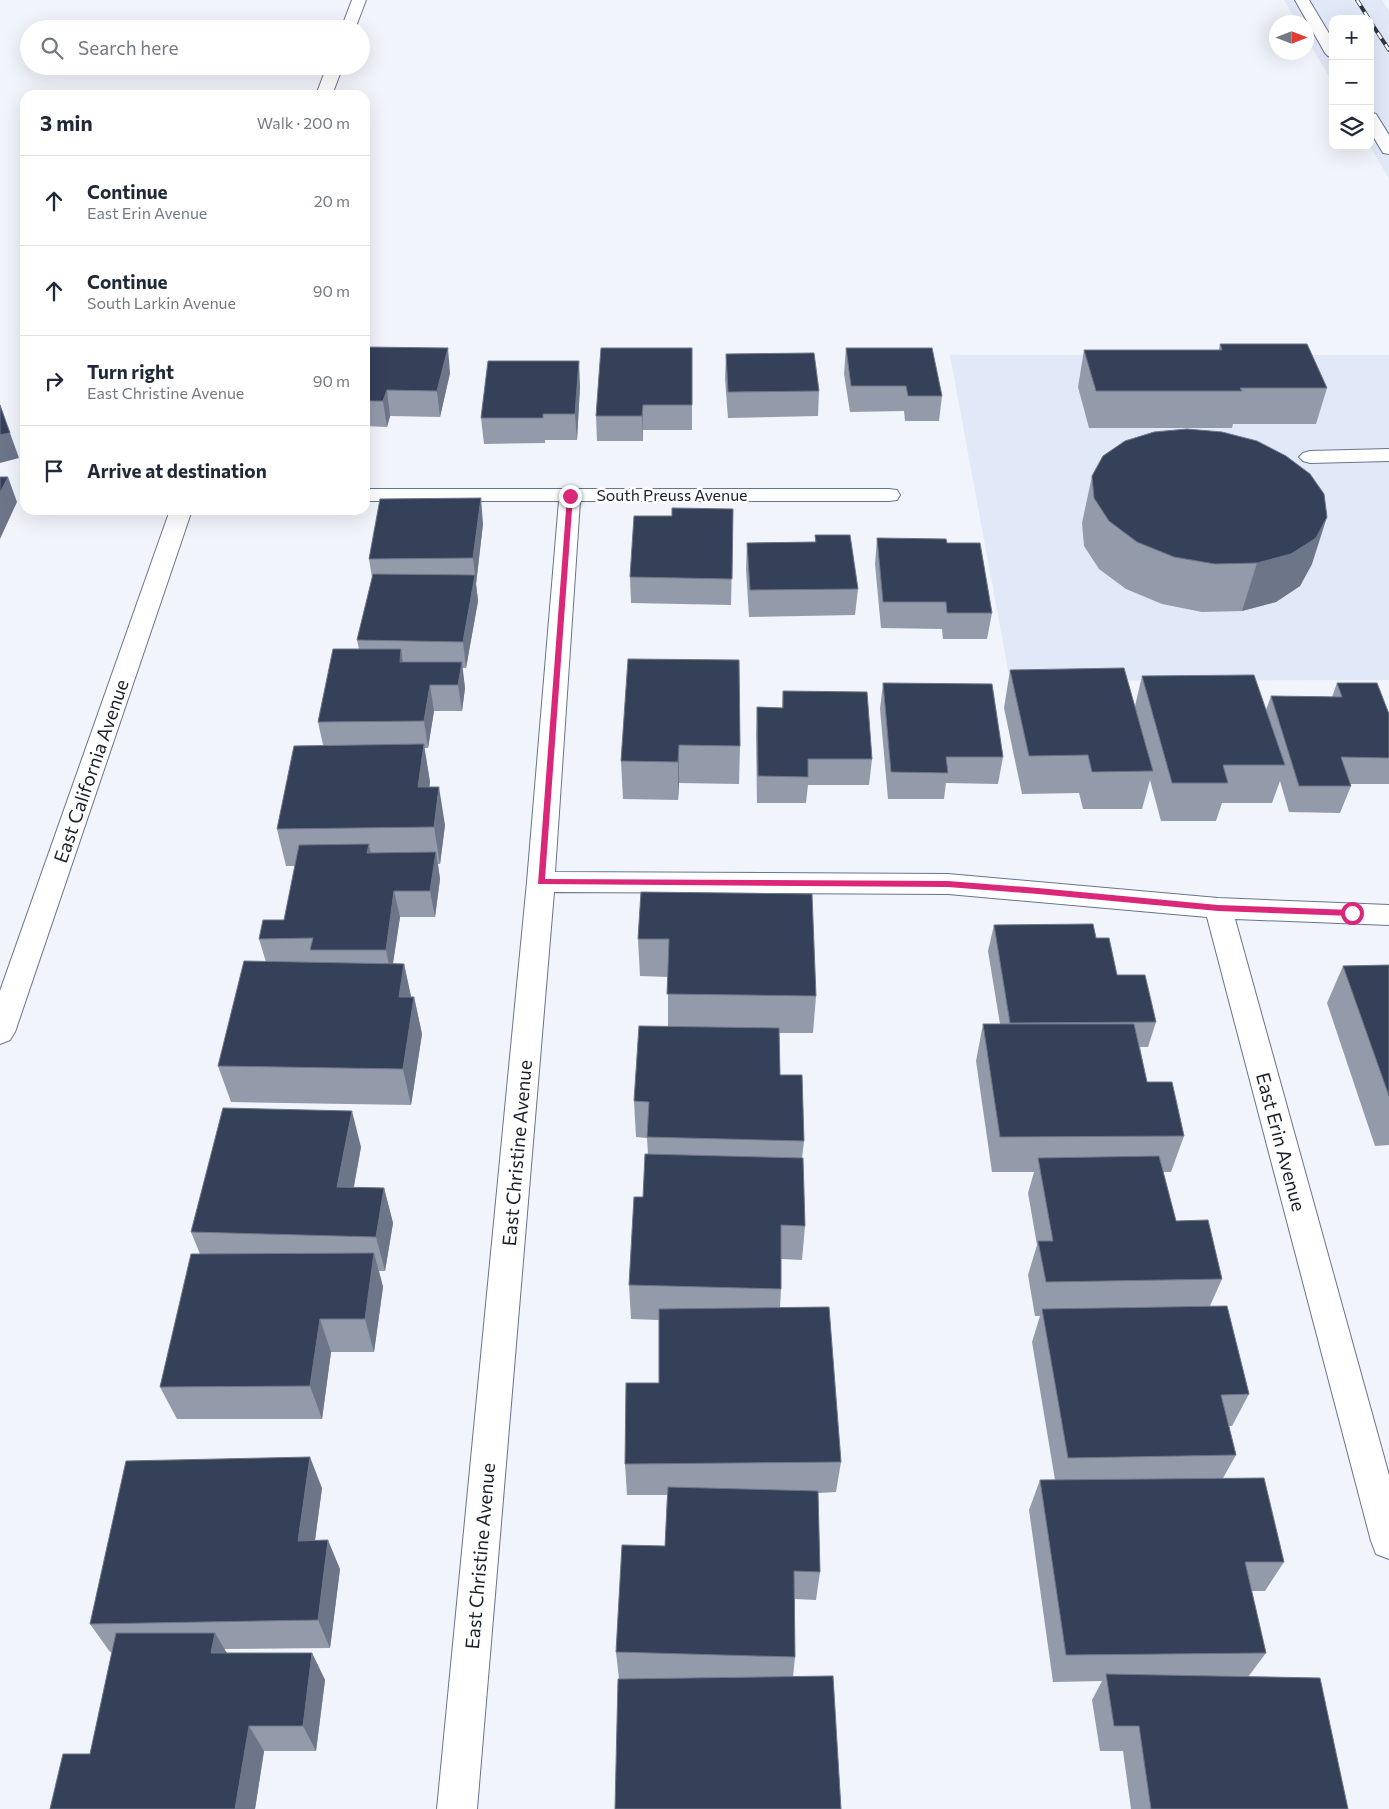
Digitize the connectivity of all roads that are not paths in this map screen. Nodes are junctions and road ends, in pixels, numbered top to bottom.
1 (359, 0) edge
2 (1302, 0) edge
3 (351, 20) edge
4 (1329, 46) edge
5 (332, 75) edge
6 (326, 90) edge
7 (1374, 124) edge
8 (1389, 149) edge
9 (1389, 455) edge
10 (1310, 456) dead end
11 (370, 495) edge
12 (890, 495) dead end
13 (570, 496) junction
14 (179, 515) edge
15 (541, 882) junction
16 (1218, 908) junction
17 (1389, 914) edge
18 (3, 1015) edge
19 (1389, 1541) edge
20 (457, 1809) edge

1 - 3 street
2 - 4 street
5 - 6 street
7 - 8 street
9 - 10 street
11 - 13 street, South Preuss Avenue
12 - 13 street, South Preuss Avenue
13 - 15 street, East Christine Avenue
14 - 18 street, East California Avenue
15 - 16 street
15 - 20 street, East Christine Avenue
16 - 17 street
16 - 19 street, East Erin Avenue

